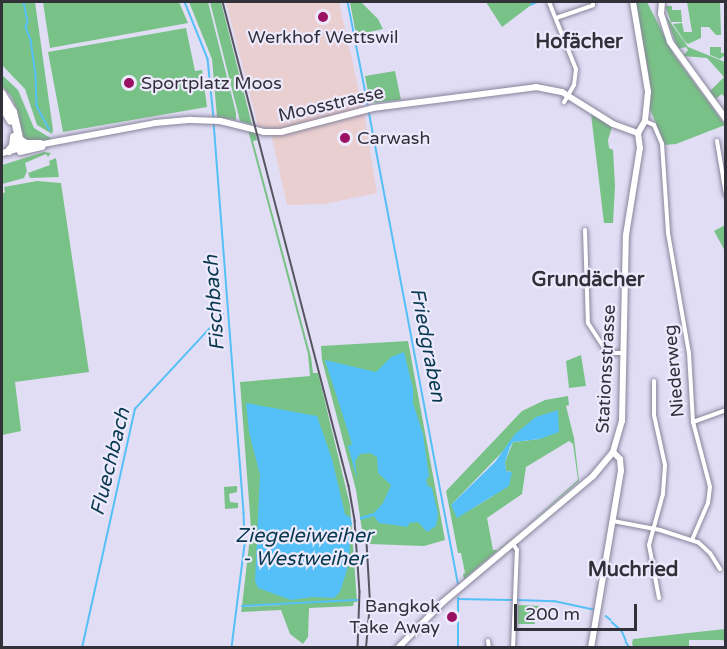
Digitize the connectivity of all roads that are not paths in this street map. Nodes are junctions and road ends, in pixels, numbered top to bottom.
1 (549, 2) edge
2 (633, 2) edge
3 (662, 2) edge
4 (593, 3) edge
5 (556, 18) junction
6 (2, 94) edge
7 (568, 94) junction
8 (564, 102) dead end
9 (2, 106) edge
10 (726, 119) edge
11 (645, 121) junction
12 (638, 133) junction
13 (717, 141) dead end
14 (57, 142) junction
15 (39, 144) joint
16 (19, 145) junction
17 (4, 154) edge
18 (726, 195) edge
19 (585, 230) dead end
20 (623, 353) junction
21 (654, 381) dead end
22 (726, 410) edge
23 (693, 422) junction
24 (613, 452) junction
25 (613, 521) junction
26 (653, 529) junction
27 (692, 540) junction
28 (513, 544) junction
29 (720, 569) dead end
30 (659, 598) dead end
31 (488, 641) dead end
32 (398, 648) edge
33 (489, 648) edge
34 (513, 648) edge
35 (591, 648) edge

1 - 5 street
2 - 11 main road
3 - 10 main road
4 - 5 street
5 - 7 street
6 - 16 highway
7 - 8 street
7 - 12 main road, Moosstrasse
7 - 14 main road, Moosstrasse
9 - 16 highway
11 - 12 main road
11 - 23 street, Niederweg
12 - 20 main road, Stationsstrasse
13 - 18 street
14 - 15 main road, Moosstrasse
14 - 16 main road, Moosstrasse
15 - 16 highway
16 - 17 main road, Moosstrasse
16 - 17 highway
19 - 20 street
20 - 24 main road, Stationsstrasse
21 - 26 street
22 - 23 street
23 - 27 street, Niederweg
24 - 25 main road
24 - 28 main road, Stationsstrasse
25 - 26 street
25 - 35 main road
26 - 27 street
26 - 30 street
27 - 29 street
28 - 32 main road, Stationsstrasse
28 - 34 street
31 - 33 street

